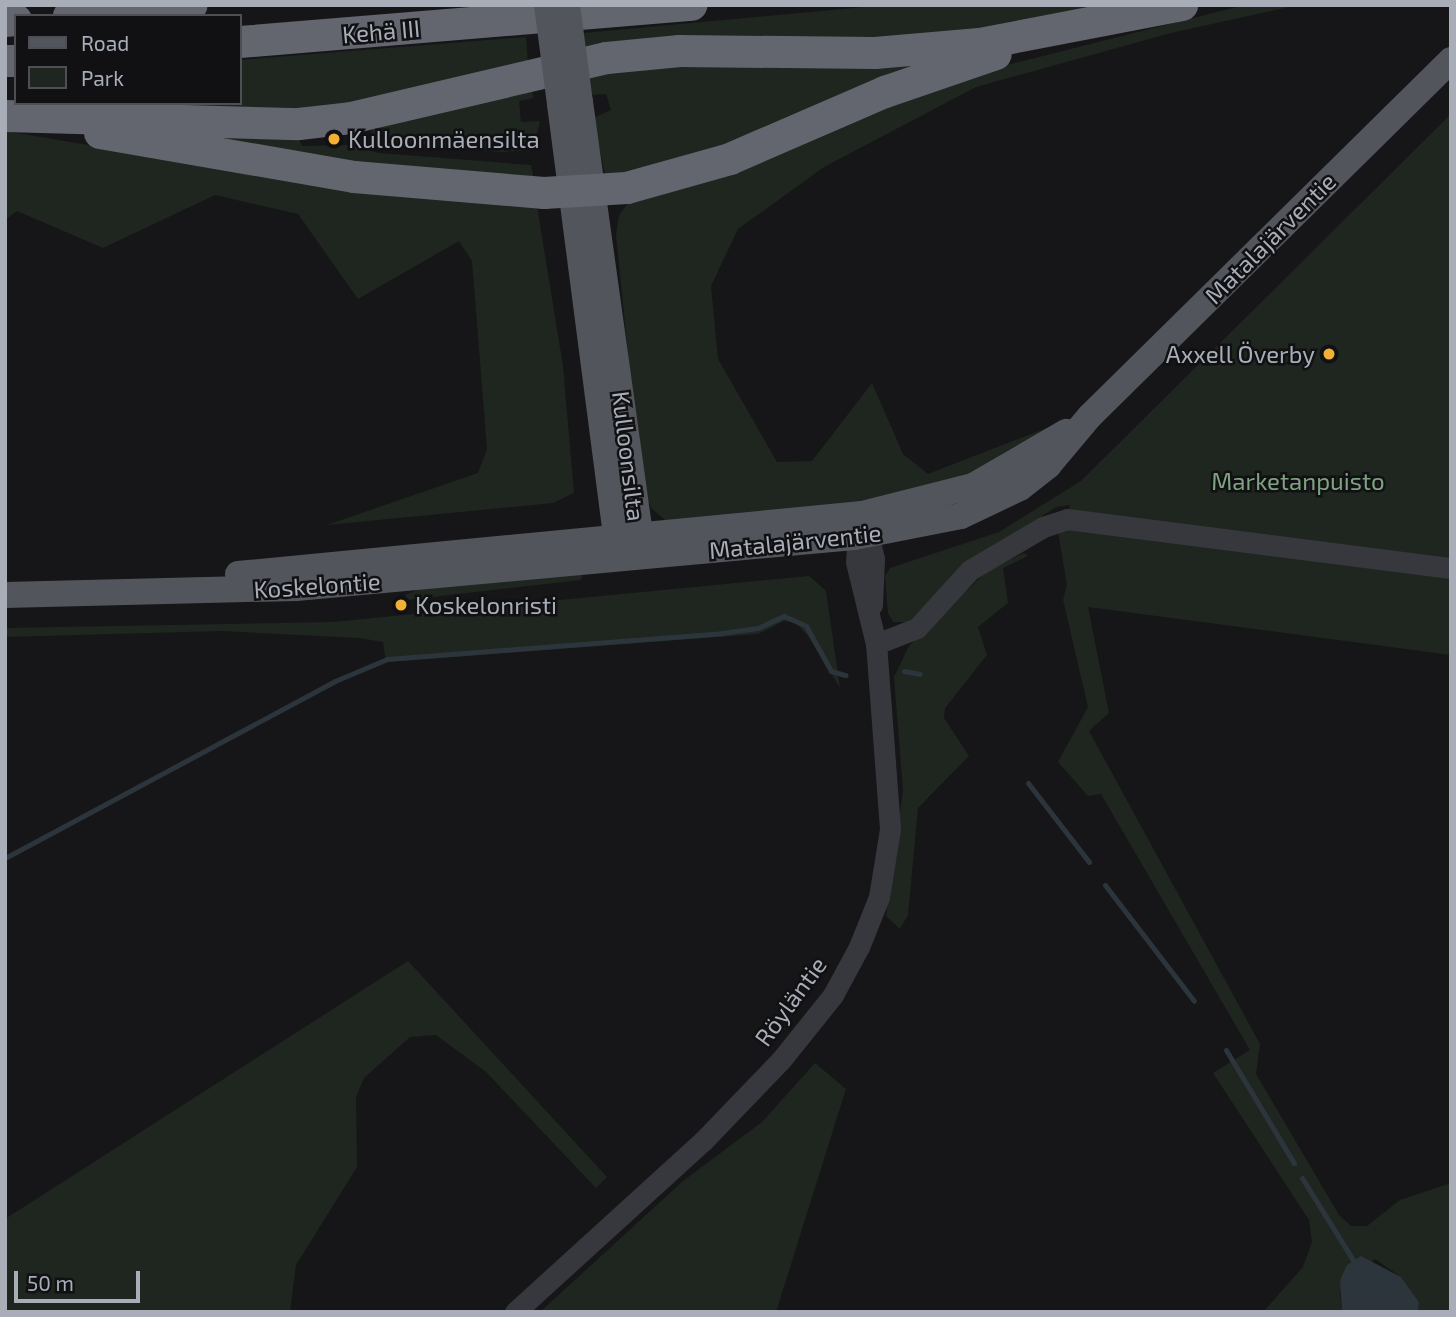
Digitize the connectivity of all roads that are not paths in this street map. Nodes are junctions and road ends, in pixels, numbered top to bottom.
1 (192, 5) edge
2 (547, 5) edge
3 (567, 5) edge
4 (691, 5) edge
5 (1182, 5) edge
6 (91, 14) edge
7 (1123, 18) junction
8 (242, 42) edge
9 (1451, 60) edge
10 (570, 103) junction
11 (5, 117) edge
12 (582, 192) junction
13 (863, 529) junction
14 (628, 542) junction
15 (1451, 568) edge
16 (5, 595) edge
17 (876, 644) junction
18 (515, 1312) edge

1 - 6 highway
2 - 10 main road, Kulloonsilta, bridge
3 - 10 main road, Kulloonsilta, bridge
4 - 8 highway, Kehä III
5 - 7 highway
7 - 11 highway
7 - 12 highway
9 - 13 main road, Matalajärventie
10 - 12 main road, Kulloonsilta
11 - 12 highway
12 - 14 main road, Kulloonsilta
13 - 14 main road, Matalajärventie
13 - 17 street, Röyläntie
14 - 16 main road, Koskelontie
15 - 17 street
17 - 18 street, Röyläntie

